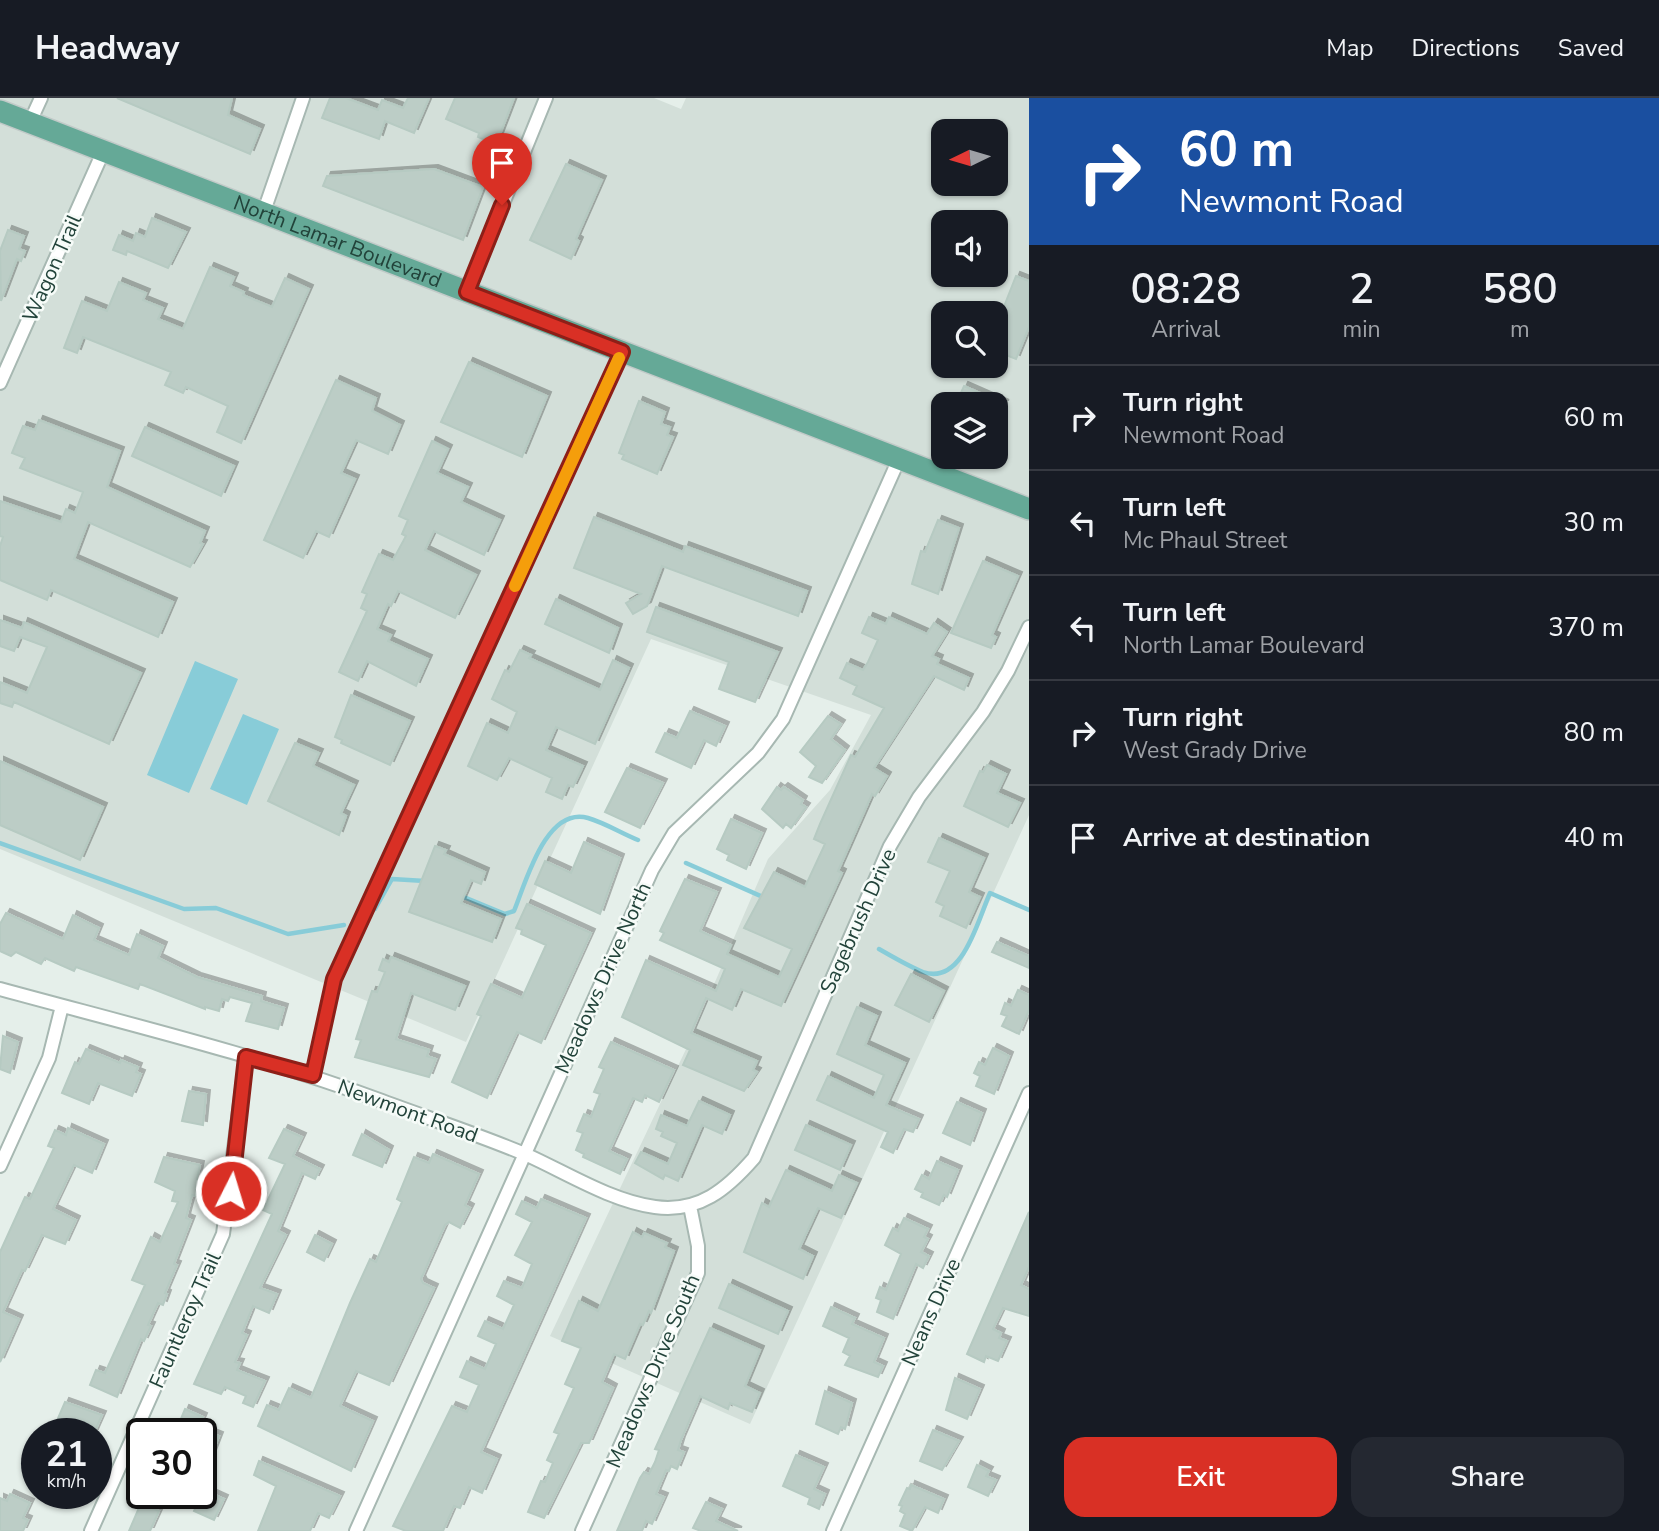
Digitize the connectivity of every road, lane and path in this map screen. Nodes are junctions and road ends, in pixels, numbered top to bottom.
1 (41, 98) edge
2 (303, 98) edge
3 (546, 98) edge
4 (0, 111) edge
5 (30, 122) junction
6 (103, 152) junction
7 (263, 214) junction
8 (467, 292) junction
9 (622, 352) junction
10 (0, 383) edge
11 (899, 458) junction
12 (1029, 509) edge
13 (1029, 627) edge
14 (0, 989) edge
15 (62, 1006) junction
16 (246, 1057) junction
17 (313, 1075) junction
18 (1029, 1093) edge
19 (523, 1154) junction
20 (0, 1166) edge
21 (690, 1206) junction
22 (91, 1531) edge
23 (356, 1531) edge
24 (582, 1531) edge
25 (833, 1531) edge

1 - 5 street
2 - 7 street
3 - 8 street
4 - 5 main road, North Lamar Boulevard
5 - 6 main road, North Lamar Boulevard
6 - 7 main road, North Lamar Boulevard
6 - 10 street, Wagon Trail
7 - 8 main road, North Lamar Boulevard
8 - 9 main road, North Lamar Boulevard
9 - 11 main road, North Lamar Boulevard
9 - 17 street
11 - 12 main road, North Lamar Boulevard
11 - 19 street, Meadows Drive North
13 - 21 street, Sagebrush Drive
14 - 15 street, Newmont Road
15 - 16 street, Newmont Road
15 - 20 street
16 - 17 street, Newmont Road
16 - 22 street, Fauntleroy Trail
17 - 19 street, Newmont Road
18 - 25 street, Neans Drive
19 - 21 street, Newmont Road
19 - 23 street, Meadows Drive North
21 - 24 street, Meadows Drive South

